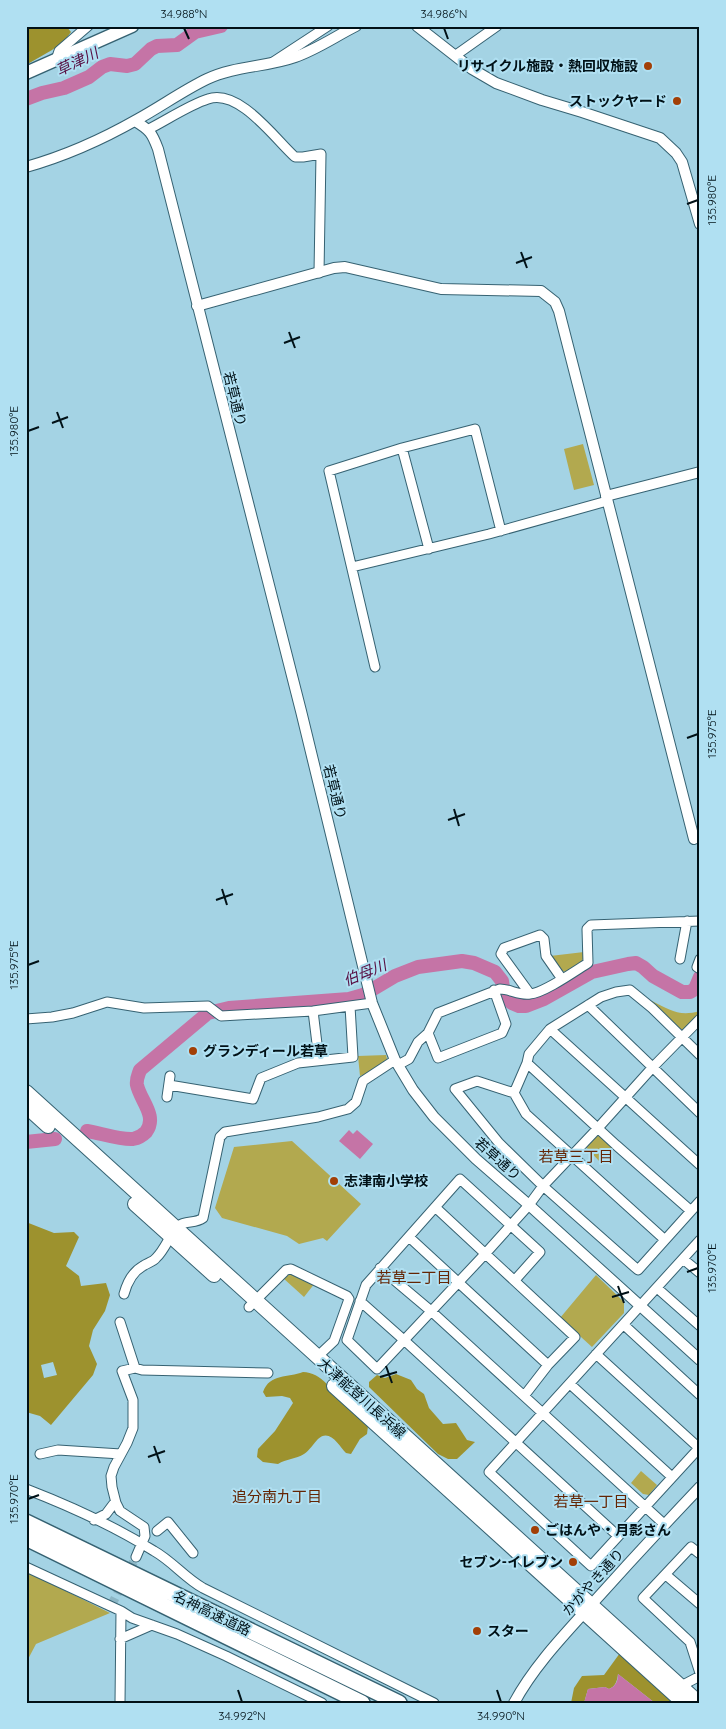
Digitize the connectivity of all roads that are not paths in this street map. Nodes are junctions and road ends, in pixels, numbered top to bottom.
1 (88, 26) edge
2 (132, 26) edge
3 (328, 26) edge
4 (356, 26) edge
5 (418, 26) edge
6 (497, 26) edge
7 (456, 55) junction
8 (56, 60) junction
9 (270, 64) junction
10 (26, 73) edge
11 (136, 121) junction
12 (149, 129) junction
13 (26, 166) edge
14 (700, 224) edge
15 (319, 273) junction
16 (197, 306) junction
17 (402, 448) junction
18 (700, 472) edge
19 (607, 498) junction
20 (501, 531) junction
21 (429, 549) junction
22 (352, 568) junction
23 (375, 667) dead end
24 (694, 838) dead end
25 (687, 921) junction
26 (700, 921) edge
27 (680, 959) dead end
28 (700, 959) edge
29 (699, 969) edge
30 (562, 979) junction
31 (500, 989) junction
32 (530, 994) junction
33 (370, 995) junction
34 (588, 1005) junction
35 (350, 1006) junction
36 (313, 1011) junction
37 (26, 1019) edge
38 (700, 1019) edge
39 (550, 1029) junction
40 (428, 1033) junction
41 (681, 1037) junction
42 (700, 1055) edge
43 (319, 1060) junction
44 (396, 1062) junction
45 (527, 1063) junction
46 (652, 1068) junction
47 (26, 1092) edge
48 (514, 1093) junction
49 (167, 1097) dead end
50 (625, 1098) junction
51 (26, 1106) edge
52 (700, 1113) edge
53 (598, 1128) junction
54 (571, 1156) junction
55 (700, 1165) edge
56 (543, 1186) junction
57 (700, 1201) edge
58 (529, 1205) junction
59 (435, 1207) junction
60 (691, 1211) junction
61 (510, 1225) junction
62 (173, 1233) junction
63 (409, 1237) junction
64 (664, 1239) junction
65 (700, 1240) edge
66 (485, 1254) junction
67 (683, 1258) junction
68 (380, 1268) junction
69 (700, 1273) edge
70 (515, 1280) junction
71 (458, 1281) junction
72 (656, 1288) junction
73 (124, 1294) dead end
74 (360, 1301) junction
75 (252, 1304) junction
76 (640, 1306) junction
77 (431, 1311) junction
78 (120, 1322) dead end
79 (624, 1325) junction
80 (700, 1326) edge
81 (405, 1340) junction
82 (596, 1354) junction
83 (317, 1357) junction
84 (700, 1360) edge
85 (548, 1365) junction
86 (134, 1368) junction
87 (268, 1373) dead end
88 (570, 1384) junction
89 (700, 1395) edge
90 (524, 1396) junction
91 (543, 1413) junction
92 (516, 1442) junction
93 (699, 1447) edge
94 (40, 1454) dead end
95 (120, 1454) junction
96 (672, 1477) junction
97 (26, 1489) edge
98 (698, 1493) edge
99 (115, 1502) junction
100 (646, 1507) junction
101 (94, 1520) junction
102 (26, 1522) edge
103 (664, 1524) junction
104 (157, 1531) dead end
105 (618, 1536) junction
106 (26, 1538) edge
107 (142, 1544) junction
108 (193, 1553) dead end
109 (700, 1554) edge
110 (136, 1557) tunnel mouth
111 (26, 1567) edge
112 (666, 1575) junction
113 (700, 1604) edge
114 (588, 1608) junction
115 (121, 1611) junction
116 (152, 1624) junction
117 (120, 1639) junction
118 (700, 1674) edge
119 (682, 1686) junction
120 (320, 1702) edge
121 (120, 1703) edge
122 (362, 1703) edge
123 (399, 1703) edge
124 (434, 1703) edge
125 (514, 1703) edge
126 (684, 1703) edge
127 (699, 1703) edge

1 - 8 street
2 - 8 main road
3 - 9 street
4 - 9 street
5 - 7 street
6 - 7 street
7 - 14 street
8 - 10 main road
9 - 11 street
11 - 12 street
11 - 13 street
12 - 15 street
12 - 16 street, 若草通り
15 - 16 street
15 - 19 street
16 - 33 street, 若草通り
17 - 20 street
17 - 21 street
17 - 22 street
18 - 19 street
19 - 20 street
19 - 24 street
20 - 21 street
21 - 22 street
22 - 23 street
25 - 26 street
25 - 27 street
25 - 30 street
28 - 29 street
30 - 32 street
30 - 32 street
31 - 32 street
31 - 40 street
31 - 40 street
33 - 35 street
33 - 44 street, 若草通り
34 - 39 street
34 - 41 street
34 - 46 street
35 - 36 street
35 - 43 street
36 - 37 street
36 - 43 street
38 - 41 street
39 - 45 street
39 - 50 street
40 - 44 street
41 - 42 street
41 - 46 street
43 - 49 street
44 - 58 street, 若草通り
44 - 62 street
45 - 48 street
45 - 53 street
46 - 50 street
46 - 52 street
47 - 62 main road, 大津能登川長浜線
48 - 54 street
48 - 56 street
50 - 53 street
50 - 55 street
51 - 62 main road, 大津能登川長浜線
53 - 54 street
53 - 60 street
54 - 56 street
54 - 64 street
56 - 58 street
56 - 64 street
57 - 60 street
58 - 61 street
58 - 76 street, 若草通り
59 - 61 street
59 - 63 street
59 - 66 street
60 - 64 street
61 - 66 street
61 - 70 street
62 - 73 street
62 - 75 main road, 大津能登川長浜線
63 - 68 street
63 - 71 street
65 - 67 street
66 - 70 street
66 - 71 street
67 - 69 street
67 - 72 street
68 - 74 street
68 - 77 street
70 - 85 street
71 - 77 street
71 - 85 street
72 - 76 street
72 - 80 street
74 - 81 street
74 - 81 street
75 - 83 main road, 大津能登川長浜線
75 - 83 street
75 - 114 main road, 大津能登川長浜線
76 - 79 street
76 - 84 street, 若草通り
77 - 81 street
77 - 90 street
78 - 86 street
79 - 82 street
79 - 89 street
81 - 92 street
82 - 88 street
82 - 93 street
83 - 114 main road, 大津能登川長浜線
85 - 90 street
86 - 87 street
86 - 95 street
88 - 91 street
88 - 96 street
90 - 91 street
91 - 92 street
91 - 100 street
92 - 105 street
92 - 105 street
93 - 96 street
94 - 95 street
95 - 99 street
96 - 100 street
97 - 101 street
98 - 103 street, かがやき通り
99 - 101 street
99 - 107 street
100 - 103 street
100 - 105 street
101 - 107 street
102 - 123 highway, 名神高速道路
103 - 114 street, かがやき通り
104 - 108 street
106 - 122 highway, 名神高速道路
107 - 110 street
107 - 124 street
109 - 112 street
111 - 115 street
112 - 113 street
112 - 118 street
114 - 119 main road, 大津能登川長浜線
114 - 125 street, かがやき通り
114 - 126 main road, 大津能登川長浜線
115 - 116 street
115 - 117 street
116 - 117 street
116 - 120 street
117 - 121 street
118 - 119 street
119 - 127 main road, 大津能登川長浜線

